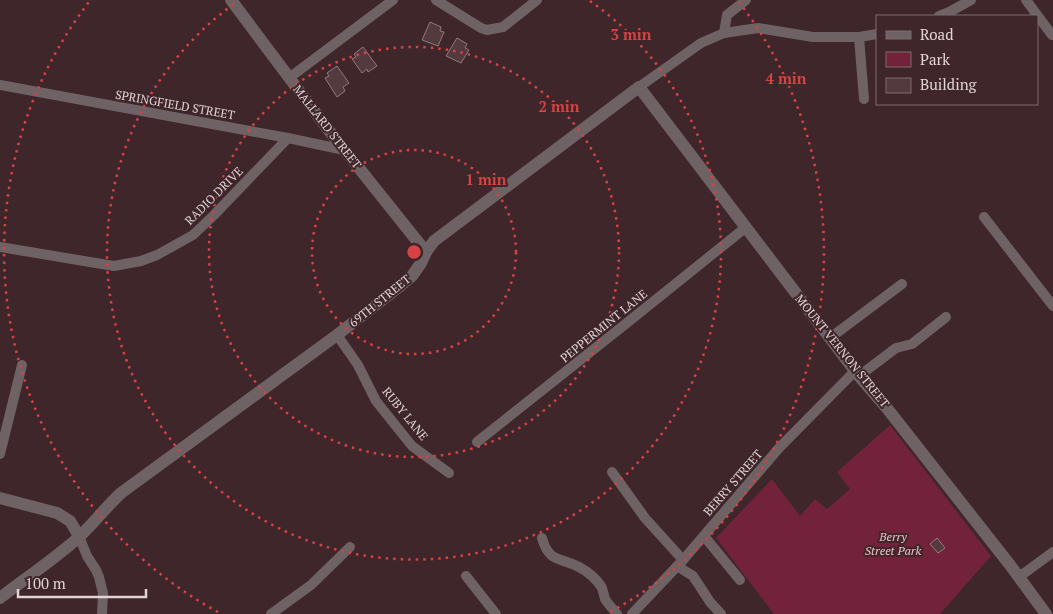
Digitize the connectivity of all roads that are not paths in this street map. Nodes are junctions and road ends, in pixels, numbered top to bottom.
1 (231, 0) edge
2 (393, 0) edge
3 (436, 0) edge
4 (537, 0) edge
5 (746, 0) edge
6 (971, 0) edge
7 (1026, 0) edge
8 (941, 15) edge
9 (1037, 15) edge
10 (1038, 16) edge
11 (724, 33) junction
12 (876, 34) edge
13 (1052, 35) edge
14 (859, 37) junction
15 (289, 78) junction
16 (0, 85) edge
17 (639, 88) junction
18 (864, 99) dead end
19 (288, 138) junction
20 (344, 150) junction
21 (984, 217) dead end
22 (745, 228) junction
23 (0, 246) edge
24 (426, 252) junction
25 (902, 284) dead end
26 (1053, 306) edge
27 (946, 317) dead end
28 (337, 335) junction
29 (830, 338) junction
30 (22, 365) dead end
31 (857, 373) junction
32 (477, 442) dead end
33 (0, 454) edge
34 (612, 472) dead end
35 (449, 473) dead end
36 (0, 498) edge
37 (80, 536) junction
38 (704, 536) junction
39 (542, 538) dead end
40 (350, 547) dead end
41 (1053, 552) edge
42 (680, 563) junction
43 (466, 576) dead end
44 (1019, 577) junction
45 (740, 580) dead end
46 (0, 598) edge
47 (102, 614) edge
48 (271, 614) edge
49 (496, 614) edge
50 (617, 614) edge
51 (632, 614) edge
52 (721, 614) edge
53 (1046, 614) edge

1 - 15 street, MALLARD STREET
2 - 15 street
3 - 4 street
5 - 11 street
6 - 8 street
7 - 9 street
10 - 13 street
11 - 14 street, 69TH STREET
11 - 17 street, 69TH STREET
12 - 14 street, 69TH STREET
14 - 18 street
15 - 20 street, MALLARD STREET
16 - 19 street, SPRINGFIELD STREET
17 - 22 street, MOUNT VERNON STREET
17 - 24 street, 69TH STREET
19 - 20 street, SPRINGFIELD STREET
19 - 23 street, RADIO DRIVE
20 - 24 street, MALLARD STREET
21 - 26 street
22 - 29 street, MOUNT VERNON STREET
22 - 32 street, PEPPERMINT LANE
24 - 28 street, 69TH STREET
25 - 29 street
27 - 31 street, BERRY STREET
28 - 35 street, RUBY LANE
28 - 37 street, 69TH STREET
29 - 31 street, MOUNT VERNON STREET
30 - 33 street
31 - 38 street, BERRY STREET
31 - 44 street, MOUNT VERNON STREET
34 - 42 street
36 - 37 street
37 - 46 street, 69TH STREET
37 - 47 street
38 - 42 street, BERRY STREET
38 - 45 street
39 - 50 street
40 - 48 street
41 - 44 street
42 - 51 street, BERRY STREET
42 - 52 street
43 - 49 street
44 - 53 street, MOUNT VERNON STREET

